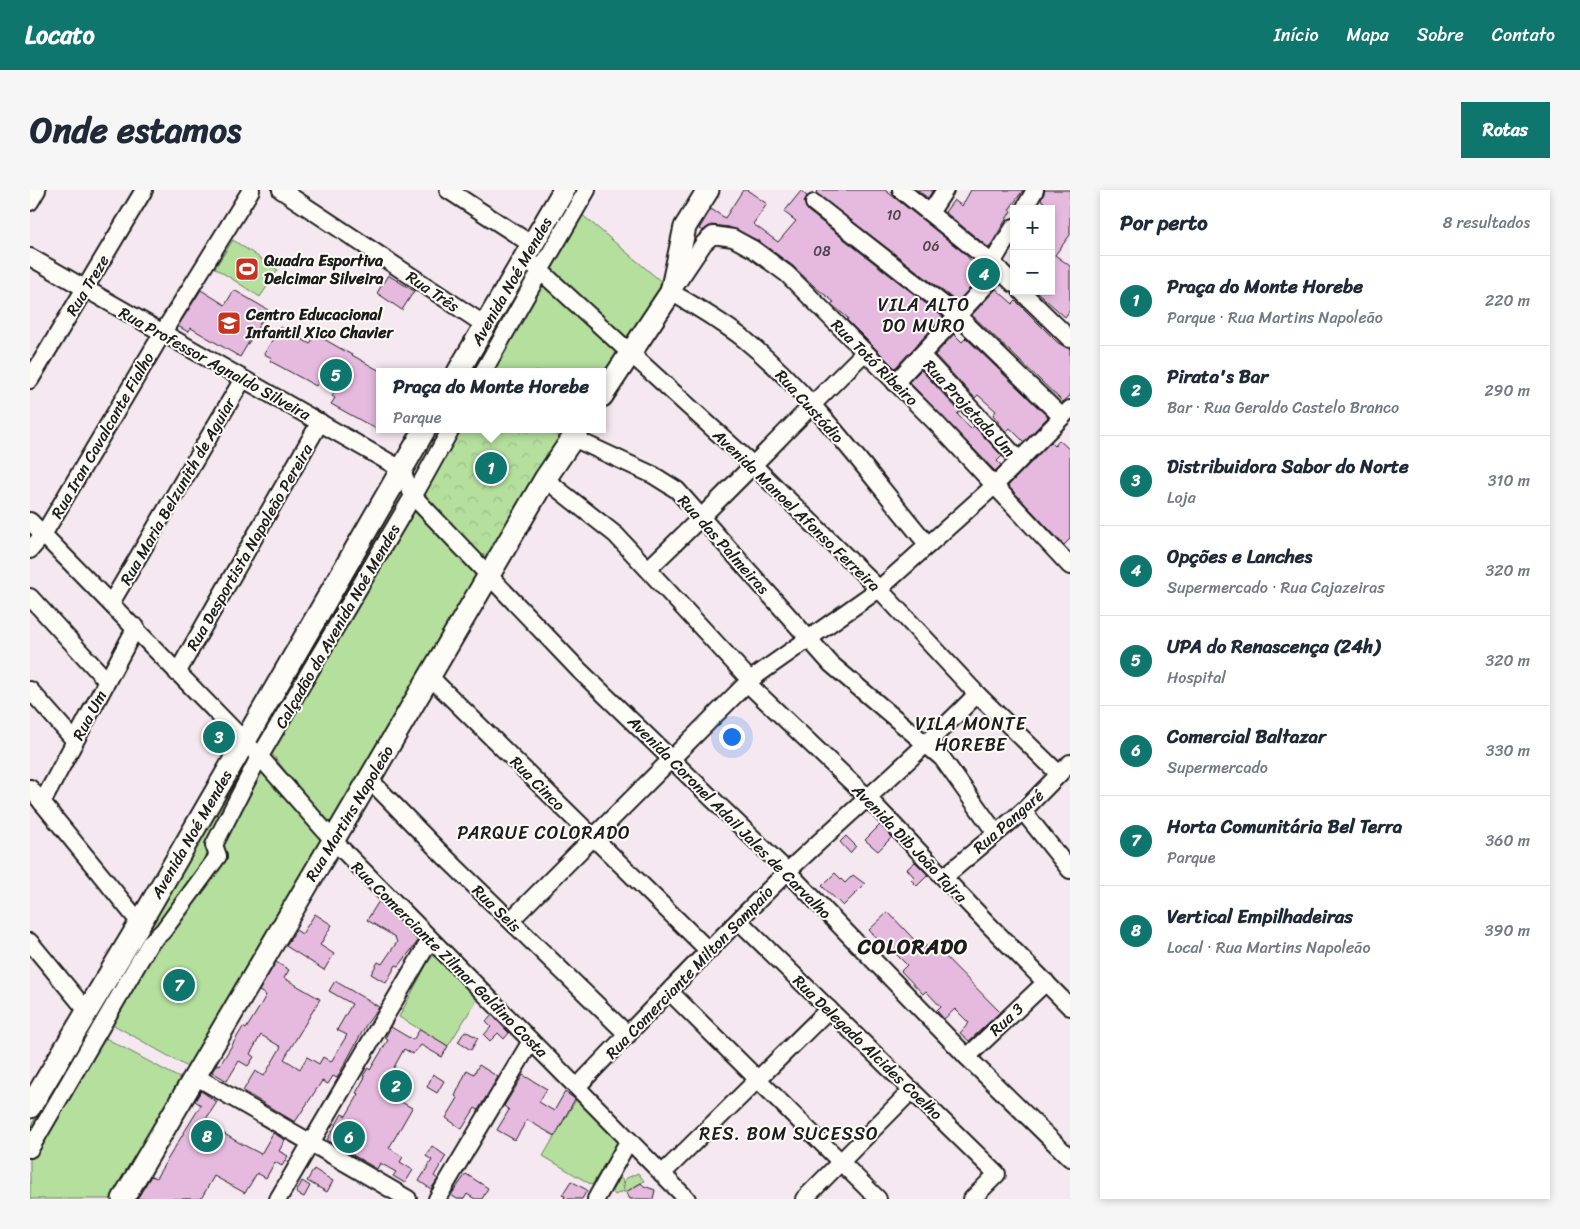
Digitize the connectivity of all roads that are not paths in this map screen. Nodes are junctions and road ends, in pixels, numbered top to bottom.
1 (37, 190) edge
2 (144, 190) edge
3 (251, 190) edge
4 (281, 190) edge
5 (448, 190) edge
6 (564, 190) edge
7 (587, 190) edge
8 (708, 190) edge
9 (901, 190) edge
10 (945, 190) edge
11 (1034, 190) edge
12 (30, 202) edge
13 (814, 203) dead end
14 (1026, 205) edge
15 (930, 213) junction
16 (1010, 236) edge
17 (528, 250) junction
18 (30, 257) edge
19 (996, 267) junction
20 (1010, 280) edge
21 (85, 289) junction
22 (671, 292) junction
23 (1026, 295) edge
24 (958, 316) junction
25 (485, 325) junction
26 (1068, 331) edge
27 (162, 334) junction
28 (865, 352) junction
29 (631, 355) junction
30 (921, 355) junction
31 (460, 368) edge
32 (485, 368) edge
33 (243, 379) junction
34 (30, 380) edge
35 (895, 383) junction
36 (606, 390) edge
37 (812, 404) junction
38 (1066, 413) edge
39 (320, 422) junction
40 (423, 433) edge
41 (449, 433) edge
42 (576, 433) edge
43 (1019, 460) junction
44 (754, 466) junction
45 (401, 468) junction
46 (545, 479) junction
47 (994, 486) junction
48 (703, 517) junction
49 (30, 521) edge
50 (43, 535) junction
51 (928, 545) junction
52 (30, 550) edge
53 (1070, 566) edge
54 (648, 569) junction
55 (488, 574) junction
56 (879, 589) junction
57 (30, 597) edge
58 (111, 603) junction
59 (136, 627) junction
60 (809, 640) junction
61 (177, 673) junction
62 (430, 677) junction
63 (107, 681) junction
64 (749, 682) junction
65 (30, 690) edge
66 (977, 694) junction
67 (75, 741) junction
68 (928, 744) junction
69 (255, 752) junction
70 (672, 759) junction
71 (1065, 771) edge
72 (369, 779) junction
73 (30, 788) edge
74 (867, 797) junction
75 (42, 803) junction
76 (1022, 811) junction
77 (995, 832) junction
78 (593, 837) junction
79 (332, 839) junction
80 (1070, 870) edge
81 (788, 872) junction
82 (944, 877) junction
83 (511, 920) junction
84 (739, 921) junction
85 (140, 923) junction
86 (430, 940) junction
87 (30, 942) edge
88 (709, 951) junction
89 (1046, 982) junction
90 (670, 992) junction
91 (1070, 1006) edge
92 (829, 1009) junction
93 (87, 1011) junction
94 (628, 1035) junction
95 (531, 1041) junction
96 (967, 1057) junction
97 (195, 1076) junction
98 (757, 1079) junction
99 (577, 1087) junction
100 (912, 1090) junction
101 (30, 1107) edge
102 (629, 1140) junction
103 (310, 1144) junction
104 (30, 1149) edge
105 (1070, 1158) edge
106 (841, 1162) junction
107 (662, 1174) junction
108 (123, 1199) edge
109 (278, 1199) edge
110 (408, 1199) edge
111 (437, 1199) edge
112 (596, 1199) edge
113 (687, 1199) edge
114 (804, 1199) edge
115 (878, 1199) edge
116 (972, 1199) edge

1 - 12 street
2 - 21 street, Rua Treze
3 - 27 street, Rua Iran Cavalcante Fialho
4 - 25 street, Rua Três
5 - 17 street, Avenida Manoel Afonso Ferreira
6 - 17 main road, Avenida Noé Mendes
7 - 32 street
8 - 22 main road
9 - 15 street
10 - 15 street
11 - 14 street
13 - 24 street
15 - 19 street
16 - 19 street
17 - 25 main road, Avenida Noé Mendes
17 - 29 street, Avenida Manoel Afonso Ferreira
18 - 21 street, Rua Professor Agnaldo Silveira
19 - 20 street
19 - 24 street
21 - 27 street, Rua Professor Agnaldo Silveira
21 - 34 street, Rua Treze
22 - 28 street, Rua Totó Ribeiro
22 - 29 main road
22 - 37 street, Rua Custódio
23 - 26 street
24 - 30 street
24 - 38 street
25 - 31 main road, Avenida Noé Mendes
27 - 33 street, Rua Professor Agnaldo Silveira
27 - 50 street, Rua Iran Cavalcante Fialho
28 - 35 street, Rua Totó Ribeiro
28 - 37 street
29 - 36 main road
29 - 44 street, Avenida Manoel Afonso Ferreira
30 - 35 street
30 - 43 street, Rua Projetada Um
33 - 39 street, Rua Professor Agnaldo Silveira
33 - 58 street, Rua Maria Belzunith de Aguiar
35 - 47 street, Rua Totó Ribeiro
37 - 44 street
37 - 51 street, Rua Custódio
38 - 43 street
39 - 45 street, Rua Professor Agnaldo Silveira
39 - 61 street, Rua Desportista Napoleão Pereira
40 - 45 main road, Avenida Noé Mendes
41 - 69 street, Calçadão da Avenida Noé Mendes
42 - 46 main road, Rua Martins Napoleão
42 - 48 street, Rua das Palmeiras
43 - 47 street
44 - 48 street
44 - 56 street, Avenida Manoel Afonso Ferreira
45 - 55 street, Avenida Coronel Adail Jales de Carvalho
45 - 69 main road, Avenida Noé Mendes
46 - 54 street, Avenida Dib João Tajra
46 - 55 main road, Rua Martins Napoleão
47 - 51 street
47 - 53 street, Rua Totó Ribeiro
48 - 54 street
48 - 60 street, Rua das Palmeiras
49 - 50 street, Rua Comerciante Zilmar Galdino Costa
50 - 52 street, Rua Iran Cavalcante Fialho
50 - 58 street, Rua Comerciante Zilmar Galdino Costa
51 - 56 street
54 - 64 street, Avenida Dib João Tajra
55 - 62 main road, Rua Martins Napoleão
55 - 70 street, Avenida Coronel Adail Jales de Carvalho
56 - 60 street
56 - 66 street, Avenida Manoel Afonso Ferreira
57 - 63 street
58 - 59 street, Rua Comerciante Zilmar Galdino Costa
59 - 61 street, Rua Comerciante Zilmar Galdino Costa
59 - 63 street, Rua Um
60 - 64 street
60 - 68 street
61 - 69 street, Rua Comerciante Zilmar Galdino Costa
62 - 72 main road, Rua Martins Napoleão
62 - 78 street, Rua Cinco
63 - 67 street, Rua Um
64 - 70 street
64 - 74 street, Avenida Dib João Tajra
65 - 67 street
66 - 68 street, Rua Comerciante Milton Sampaio
66 - 71 street, Avenida Manoel Afonso Ferreira
67 - 75 street, Rua Um
68 - 74 street, Rua Comerciante Milton Sampaio
68 - 77 street
69 - 79 street, Rua Comerciante Zilmar Galdino Costa
69 - 85 main road, Avenida Noé Mendes
69 - 104 street, Calçadão da Avenida Noé Mendes
70 - 78 street
70 - 81 street, Avenida Coronel Adail Jales de Carvalho
71 - 76 street, Rua Pangaré
72 - 79 main road, Rua Martins Napoleão
72 - 83 street, Rua Seis
73 - 75 street
74 - 81 street, Rua Comerciante Milton Sampaio
74 - 82 street, Avenida Dib João Tajra
75 - 85 street
76 - 77 street, Rua Pangaré
76 - 80 street
77 - 82 street, Rua Pangaré
78 - 83 street
78 - 88 street, Rua Cinco
79 - 86 street, Rua Comerciante Zilmar Galdino Costa
79 - 97 main road, Rua Martins Napoleão
81 - 84 street, Rua Comerciante Milton Sampaio
81 - 96 street, Avenida Coronel Adail Jales de Carvalho
82 - 89 street, Avenida Dib João Tajra
83 - 94 street, Rua Seis
84 - 88 street, Rua Comerciante Milton Sampaio
84 - 92 street, Rua Delegado Alcides Coelho
85 - 93 main road, Avenida Noé Mendes
86 - 95 street, Rua Comerciante Zilmar Galdino Costa
86 - 103 street
87 - 93 street
88 - 90 street, Rua Comerciante Milton Sampaio
89 - 91 street, Avenida Dib João Tajra
89 - 96 street, Rua 3
90 - 94 street, Rua Comerciante Milton Sampaio
90 - 98 street
92 - 98 street
92 - 100 street, Rua Delegado Alcides Coelho
93 - 101 main road, Avenida Noé Mendes
94 - 99 street, Rua Comerciante Milton Sampaio
95 - 99 street, Rua Comerciante Zilmar Galdino Costa
95 - 111 street
96 - 105 street, Avenida Coronel Adail Jales de Carvalho
97 - 103 street
97 - 108 main road, Rua Martins Napoleão
98 - 106 street
98 - 107 street
99 - 102 street, Rua Comerciante Zilmar Galdino Costa
100 - 106 street
100 - 116 street, Rua Delegado Alcides Coelho
102 - 107 street, Rua Comerciante Zilmar Galdino Costa
102 - 112 street
103 - 109 street
103 - 110 street
106 - 114 street
106 - 115 street
107 - 113 street, Rua Comerciante Zilmar Galdino Costa

